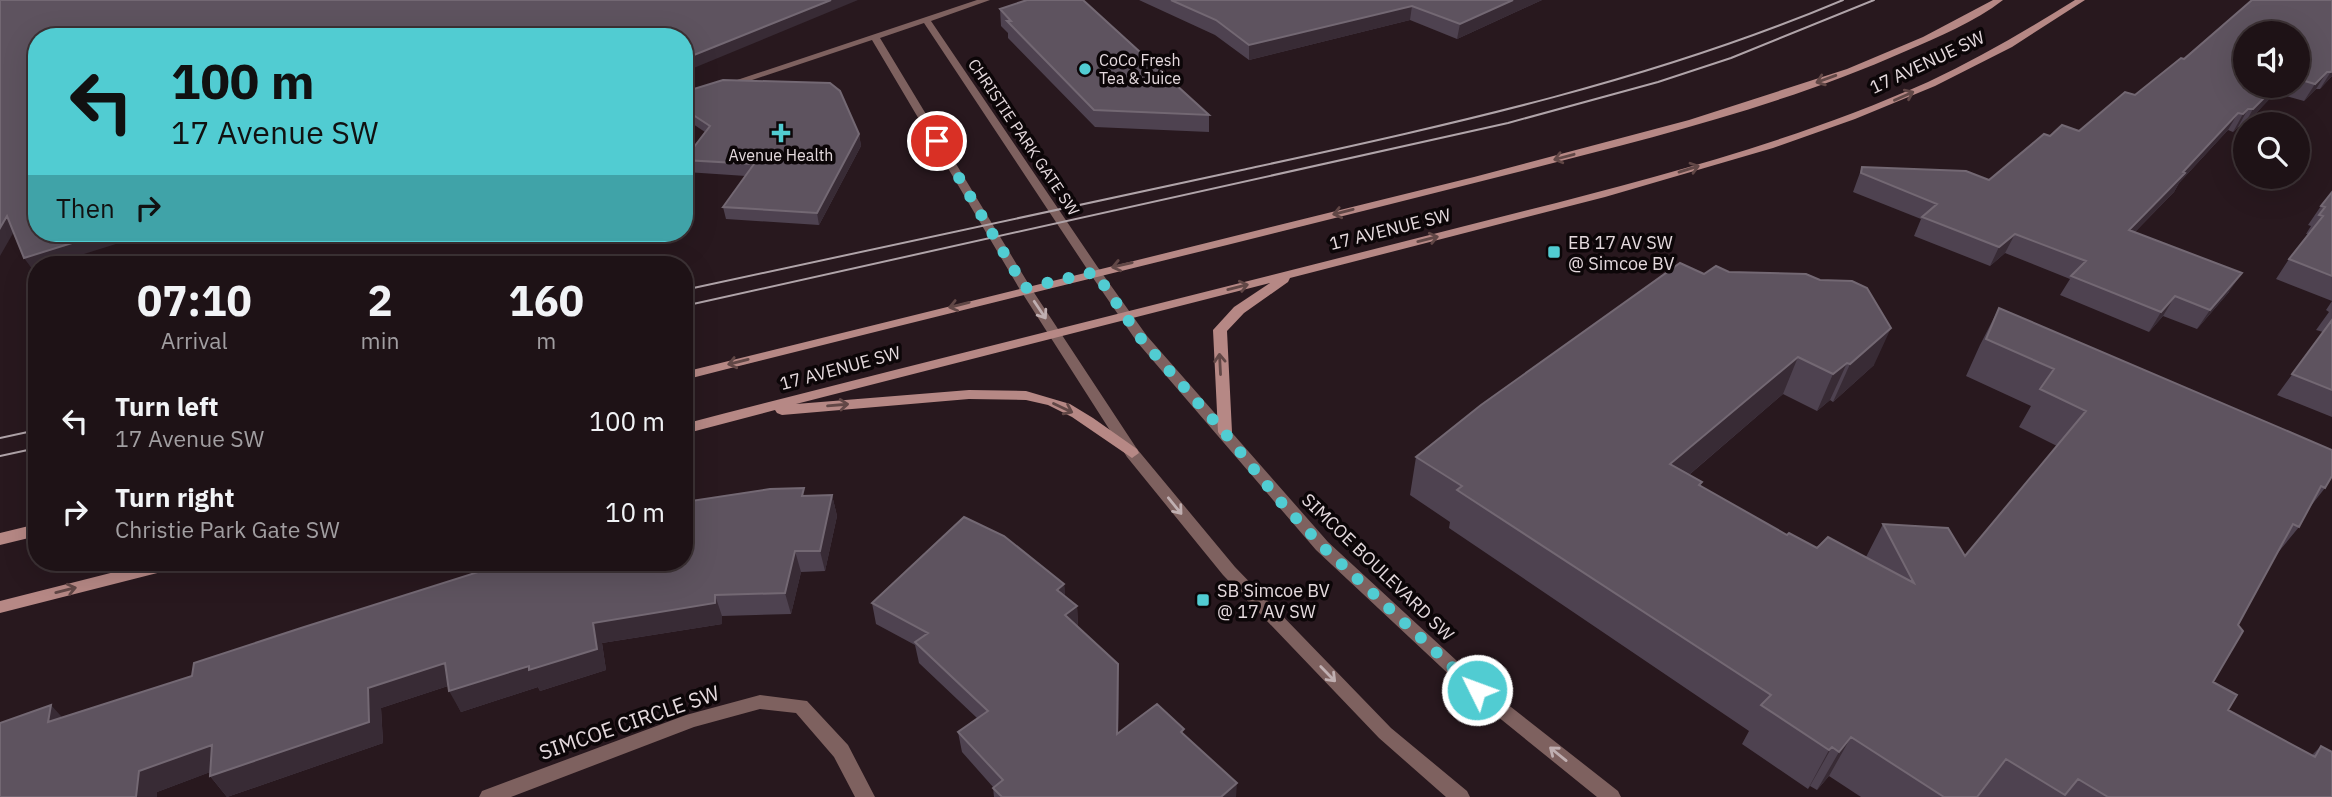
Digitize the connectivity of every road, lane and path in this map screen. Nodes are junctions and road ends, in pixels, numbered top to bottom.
1 (986, 0) edge
2 (1999, 0) edge
3 (2081, 0) edge
4 (926, 20) junction
5 (875, 37) junction
6 (710, 90) edge
7 (1095, 272) junction
8 (1291, 275) junction
9 (1025, 288) junction
10 (1124, 315) junction
11 (1055, 332) junction
12 (693, 374) edge
13 (746, 412) junction
14 (693, 427) edge
15 (1224, 432) junction
16 (1132, 453) junction
17 (28, 532) edge
18 (0, 538) edge
19 (142, 571) edge
20 (0, 607) edge
21 (489, 797) edge
22 (866, 797) edge
23 (1460, 797) edge
24 (1611, 797) edge

1 - 4 street
2 -> 7 main road, 17 AVENUE SW
8 -> 3 main road, 17 AVENUE SW
4 - 5 street
4 - 7 street, CHRISTIE PARK GATE SW
5 - 6 street
5 - 9 street
7 - 9 main road, 17 AVENUE SW
7 - 10 street, SIMCOE BOULEVARD SW
10 -> 8 main road, 17 AVENUE SW
15 -> 8 main road
9 -> 11 street
9 -> 12 main road, 17 AVENUE SW
10 - 11 main road, 17 AVENUE SW
10 - 15 street, SIMCOE BOULEVARD SW
11 - 13 main road, 17 AVENUE SW
11 - 16 street
13 - 14 main road, 17 AVENUE SW
13 -> 16 main road
24 -> 15 street, SIMCOE BOULEVARD SW
16 -> 23 street
17 - 18 main road
20 -> 19 main road
21 - 22 street, SIMCOE CIRCLE SW

